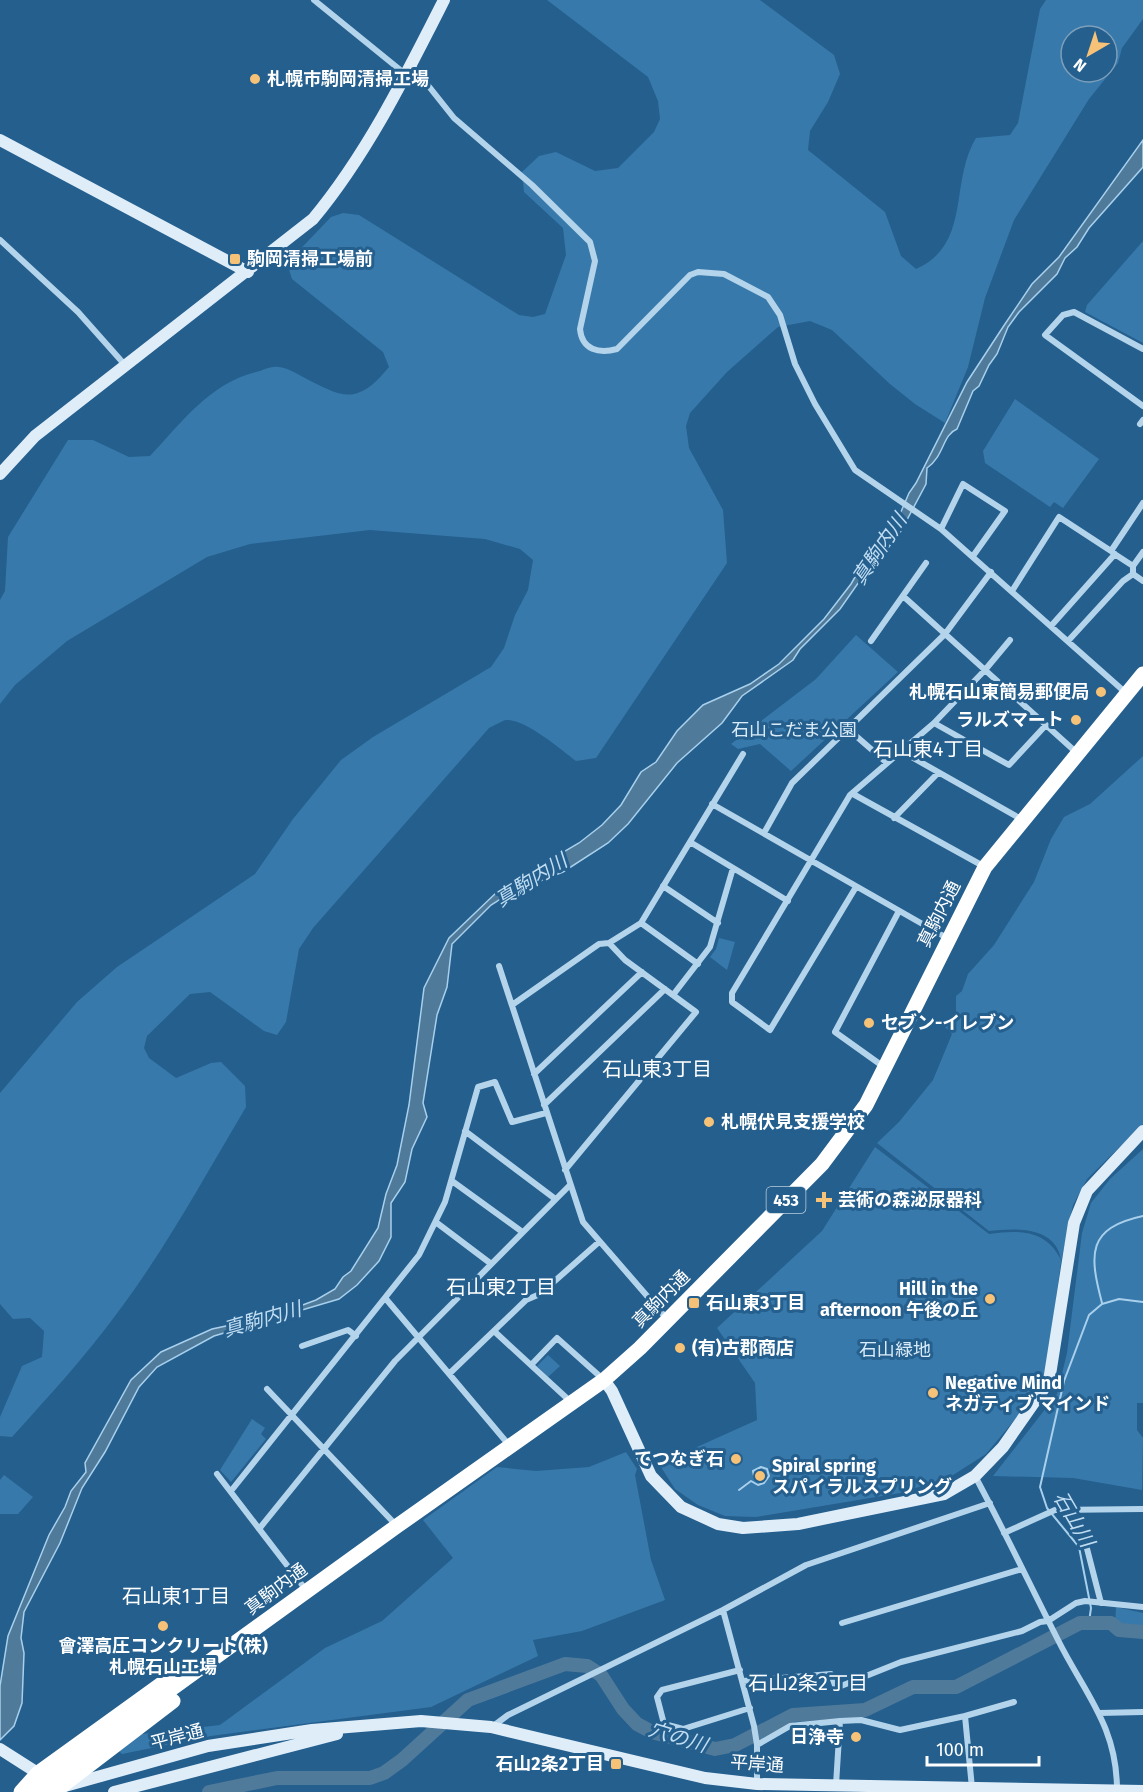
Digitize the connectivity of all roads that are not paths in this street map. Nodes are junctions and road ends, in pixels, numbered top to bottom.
1 (314, 0) edge
2 (444, 0) edge
3 (407, 68) junction
4 (0, 140) edge
5 (0, 240) edge
6 (248, 272) junction
7 (1143, 349) edge
8 (125, 365) junction
9 (1143, 406) edge
10 (0, 474) edge
11 (1143, 503) edge
12 (938, 527) junction
13 (1143, 552) edge
14 (1113, 553) junction
15 (973, 556) junction
16 (926, 563) dead end
17 (1133, 570) junction
18 (991, 572) junction
19 (1143, 581) edge
20 (1012, 591) junction
21 (903, 596) junction
22 (1051, 626) junction
23 (945, 634) junction
24 (1010, 639) dead end
25 (871, 641) dead end
26 (1068, 641) junction
27 (985, 670) junction
28 (1143, 674) edge
29 (1126, 694) junction
30 (934, 723) junction
31 (1046, 725) junction
32 (848, 729) junction
33 (901, 751) junction
34 (742, 753) dead end
35 (1078, 753) junction
36 (887, 763) junction
37 (938, 773) junction
38 (853, 794) junction
39 (712, 804) junction
40 (894, 818) junction
41 (1021, 819) junction
42 (764, 833) junction
43 (690, 842) junction
44 (812, 861) junction
45 (985, 867) junction
46 (733, 868) junction
47 (663, 886) junction
48 (855, 887) junction
49 (788, 901) junction
50 (899, 911) junction
51 (641, 923) junction
52 (718, 923) junction
53 (948, 939) junction
54 (609, 943) junction
55 (698, 964) junction
56 (499, 966) dead end
57 (642, 972) junction
58 (665, 989) junction
59 (673, 994) junction
60 (512, 1005) junction
61 (884, 1068) junction
62 (534, 1074) junction
63 (544, 1105) junction
64 (546, 1113) junction
65 (465, 1131) junction
66 (1143, 1131) edge
67 (565, 1170) junction
68 (452, 1180) junction
69 (570, 1185) junction
70 (554, 1198) junction
71 (437, 1223) junction
72 (521, 1231) junction
73 (599, 1242) junction
74 (490, 1263) junction
75 (387, 1299) junction
76 (668, 1319) junction
77 (495, 1332) junction
78 (356, 1336) junction
79 (418, 1337) junction
80 (302, 1346) dead end
81 (531, 1365) junction
82 (449, 1374) junction
83 (604, 1380) junction
84 (267, 1389) dead end
85 (571, 1403) junction
86 (292, 1415) junction
87 (510, 1446) junction
88 (323, 1449) junction
89 (218, 1474) dead end
90 (975, 1476) junction
91 (231, 1491) junction
92 (990, 1503) junction
93 (1143, 1509) edge
94 (1057, 1510) junction
95 (396, 1526) junction
96 (259, 1528) junction
97 (1004, 1533) junction
98 (1022, 1569) junction
99 (306, 1591) junction
100 (1101, 1603) junction
101 (290, 1604) junction
102 (1143, 1607) edge
103 (723, 1610) junction
104 (842, 1623) dead end
105 (1050, 1624) junction
106 (740, 1670) junction
107 (743, 1681) junction
108 (1014, 1702) dead end
109 (750, 1708) junction
110 (1143, 1712) edge
111 (1099, 1713) junction
112 (965, 1716) junction
113 (840, 1720) junction
114 (376, 1724) junction
115 (491, 1727) junction
116 (757, 1742) junction
117 (0, 1749) edge
118 (38, 1773) junction
119 (106, 1776) junction
120 (757, 1784) junction
121 (836, 1785) junction
122 (802, 1788) edge
123 (972, 1788) junction
124 (57, 1790) edge
125 (1117, 1791) edge
126 (1143, 1791) edge
127 (21, 1792) edge
128 (38, 1792) edge
129 (74, 1792) edge
130 (114, 1792) edge

1 - 3 street
2 - 3 street
3 - 6 street
3 - 12 street
4 - 6 street
5 - 8 street
6 - 8 street
7 - 9 street
8 - 10 street
11 - 14 street
12 - 15 street
12 - 15 street
13 - 17 street
14 - 17 street
14 - 20 street
14 - 22 street
15 - 18 street
16 - 21 street
17 - 19 street
17 - 26 street
18 - 20 street
18 - 23 street
20 - 22 street
21 - 23 street
21 - 25 street
22 - 26 street
23 - 27 street
23 - 32 street
24 - 27 street
26 - 29 street
27 - 30 street
27 - 31 street
28 - 29 highway, 真駒内通 / 453
29 - 35 highway, 真駒内通 / 453
30 - 31 street
30 - 33 street
31 - 35 street
32 - 36 street
32 - 42 street
33 - 36 street
33 - 37 street
34 - 39 street
35 - 41 highway, 真駒内通 / 453
36 - 38 street
37 - 40 street
37 - 41 street
38 - 40 street
38 - 44 street
39 - 42 street
39 - 43 street
40 - 45 street
41 - 45 highway, 真駒内通 / 453
42 - 44 street
43 - 46 street
43 - 47 street
44 - 48 street
44 - 49 street
45 - 53 highway, 真駒内通 / 453
46 - 49 street
46 - 52 street
47 - 51 street
47 - 52 street
48 - 49 street
48 - 50 street
50 - 53 street
50 - 61 street
51 - 54 street
51 - 55 street
52 - 55 street
53 - 61 highway, 真駒内通 / 453
54 - 57 street
54 - 60 street
55 - 59 street
56 - 60 street
57 - 58 street
57 - 62 street
58 - 59 street
58 - 63 street
59 - 67 street
60 - 62 street
61 - 76 highway, 真駒内通 / 453
62 - 63 street
63 - 64 street
64 - 65 street
64 - 67 street
65 - 68 street
65 - 70 street
66 - 90 street
67 - 69 street
68 - 71 street
68 - 72 street
69 - 70 street
69 - 73 street
70 - 72 street
71 - 74 street
71 - 75 street
72 - 74 street
73 - 76 street
73 - 77 street
74 - 79 street
75 - 78 street
75 - 79 street
76 - 83 highway, 真駒内通 / 453
77 - 81 street
77 - 82 street
78 - 80 street
78 - 86 street
79 - 82 street
79 - 88 street
81 - 83 street
81 - 85 street
82 - 87 street
83 - 85 highway, 真駒内通 / 453
83 - 90 street
84 - 86 street
85 - 87 highway, 真駒内通 / 453
86 - 88 street
86 - 91 street
87 - 95 highway, 真駒内通 / 453
88 - 95 street
88 - 96 street
89 - 91 street
90 - 92 street
91 - 96 street
92 - 97 street
92 - 103 street
93 - 94 street
94 - 97 street
94 - 100 street
95 - 99 highway, 真駒内通 / 453
96 - 99 street
97 - 98 street
98 - 104 street
98 - 105 street
99 - 101 highway, 真駒内通 / 453
100 - 102 street
100 - 105 street
101 - 118 highway
101 - 124 highway
101 - 128 highway, 真駒内通 / 453, bridge
103 - 106 street
103 - 115 street
105 - 107 street
105 - 111 street
106 - 107 street
106 - 109 street
107 - 109 street
108 - 112 street
109 - 116 street
110 - 111 street
111 - 125 street
112 - 113 street
112 - 123 street
113 - 116 street
113 - 121 street
114 - 115 street, 平岸通
114 - 119 street, 平岸通
114 - 130 street, 平岸通
115 - 120 street, 平岸通
116 - 120 street
117 - 118 street
118 - 124 street
118 - 127 highway
119 - 124 street, 平岸通
119 - 129 street
120 - 122 street, 平岸通
121 - 122 street, 平岸通
121 - 123 street, 平岸通
123 - 125 street, 平岸通
125 - 126 street, 平岸通

